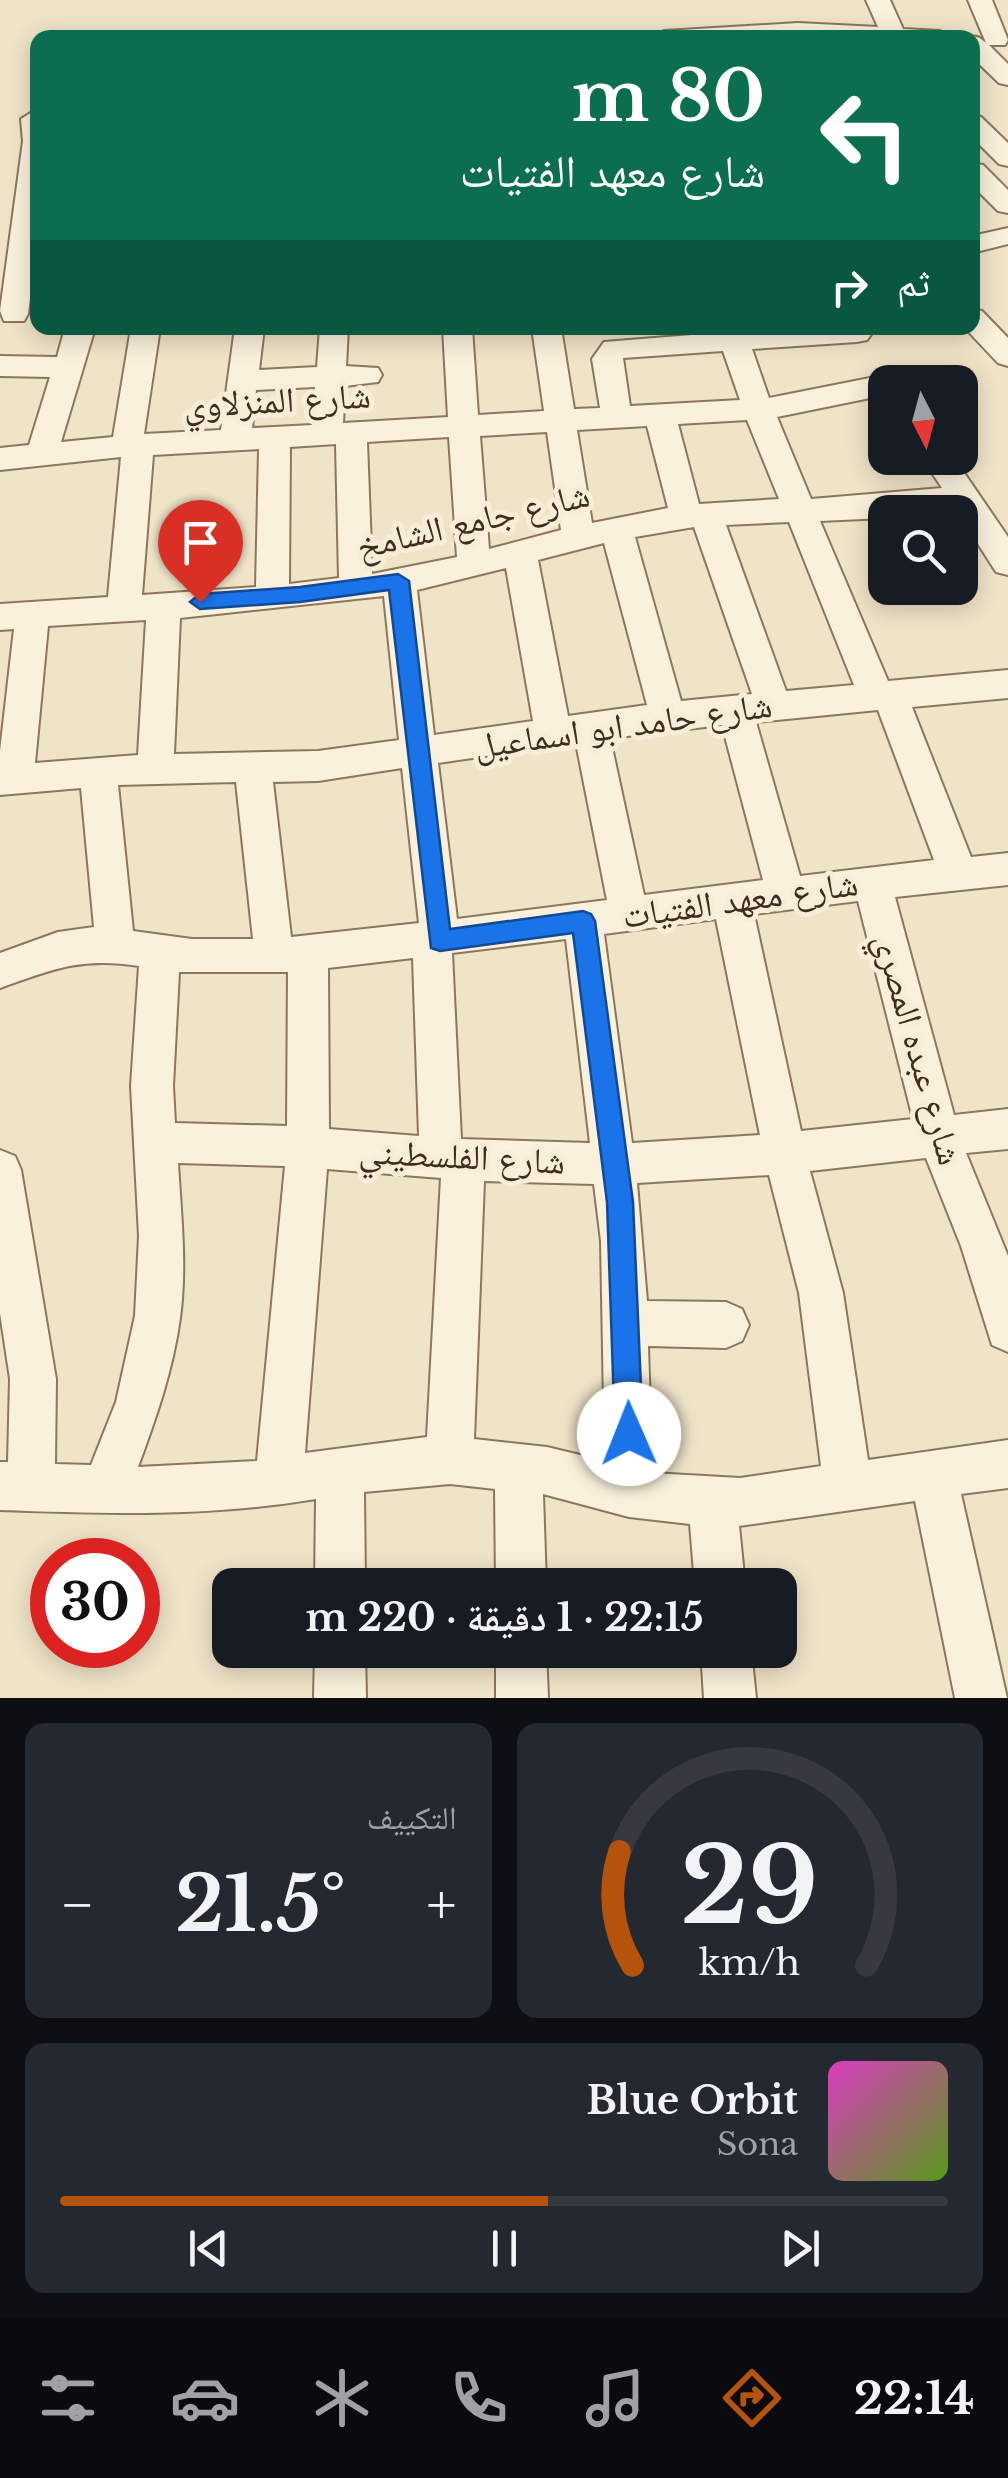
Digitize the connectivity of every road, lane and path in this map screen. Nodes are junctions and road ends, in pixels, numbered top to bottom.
1 (878, 0) edge
2 (980, 0) edge
3 (891, 30) edge
4 (987, 41) edge
5 (1008, 78) edge
6 (980, 130) edge
7 (1008, 160) edge
8 (980, 170) edge
9 (30, 177) edge
10 (980, 178) edge
11 (1008, 205) edge
12 (22, 224) edge
13 (1008, 236) edge
14 (980, 243) edge
15 (18, 292) edge
16 (980, 326) edge
17 (77, 335) edge
18 (144, 335) edge
19 (248, 335) edge
20 (334, 335) edge
21 (458, 335) edge
22 (547, 335) edge
23 (726, 335) edge
24 (733, 335) edge
25 (858, 335) edge
26 (1008, 356) edge
27 (876, 365) edge
28 (0, 366) edge
29 (66, 367) junction
30 (366, 375) dead end
31 (331, 377) junction
32 (242, 381) junction
33 (868, 388) edge
34 (758, 409) junction
35 (660, 414) junction
36 (618, 417) junction
37 (560, 421) junction
38 (464, 426) junction
39 (339, 434) junction
40 (275, 438) junction
41 (235, 440) junction
42 (133, 446) junction
43 (42, 454) junction
44 (0, 459) edge
45 (949, 475) edge
46 (963, 495) edge
47 (798, 508) junction
48 (868, 508) edge
49 (978, 514) edge
50 (696, 516) junction
51 (616, 528) junction
52 (578, 537) junction
53 (1003, 547) edge
54 (520, 553) junction
55 (474, 565) junction
56 (398, 581) junction
57 (356, 588) junction
58 (272, 596) junction
59 (164, 604) junction
60 (124, 608) junction
61 (16, 616) edge
62 (1008, 684) edge
63 (883, 695) junction
64 (773, 704) junction
65 (735, 708) junction
66 (668, 716) junction
67 (590, 726) junction
68 (553, 731) junction
69 (420, 753) junction
70 (253, 769) junction
71 (155, 770) junction
72 (98, 771) junction
73 (8, 779) edge
74 (1008, 869) edge
75 (958, 873) junction
76 (872, 881) junction
77 (785, 891) junction
78 (731, 898) junction
79 (628, 914) junction
80 (583, 921) junction
81 (436, 941) junction
82 (114, 946) junction
83 (160, 953) junction
84 (291, 954) junction
85 (0, 971) edge
86 (1008, 1129) edge
87 (939, 1138) junction
88 (154, 1143) junction
89 (308, 1145) junction
90 (785, 1155) junction
91 (452, 1159) junction
92 (616, 1164) junction
93 (2, 1196) edge
94 (628, 1323) junction
95 (726, 1324) dead end
96 (1008, 1329) edge
97 (15, 1356) edge
98 (450, 1460) junction
99 (1008, 1464) edge
100 (519, 1468) junction
101 (340, 1472) junction
102 (933, 1475) junction
103 (279, 1483) junction
104 (16, 1486) edge
105 (848, 1486) junction
106 (105, 1489) junction
107 (629, 1493) junction
108 (712, 1502) junction
109 (340, 1568) edge
110 (520, 1568) edge
111 (718, 1568) edge
112 (340, 1668) edge
113 (521, 1668) edge
114 (728, 1668) edge
115 (340, 1698) edge
116 (522, 1698) edge
117 (730, 1698) edge
118 (981, 1698) edge

1 - 3 street
2 - 4 street
4 - 5 street
6 - 7 street
7 - 8 street
9 - 12 street
10 - 11 street
12 - 15 street
13 - 14 street
16 - 26 street
17 - 29 street
18 - 42 street
19 - 32 street
20 - 31 street
21 - 38 street
22 - 37 street
23 - 36 street
24 - 34 street
25 - 27 street
28 - 29 street
29 - 43 street
30 - 31 street
31 - 32 street
31 - 39 street
32 - 41 street
33 - 34 street, شارع المنزلاوي
34 - 35 street, شارع المنزلاوي
34 - 47 street
35 - 36 street, شارع المنزلاوي
35 - 50 street
36 - 37 street, شارع المنزلاوي
37 - 38 street, شارع المنزلاوي
37 - 52 street
38 - 39 street, شارع المنزلاوي
38 - 55 street
39 - 40 street, شارع المنزلاوي
39 - 57 street
40 - 41 street, شارع المنزلاوي
40 - 58 street
41 - 42 street, شارع المنزلاوي
42 - 43 street, شارع المنزلاوي
42 - 60 street
43 - 44 street, شارع المنزلاوي
45 - 46 street
47 - 48 street, شارع جامع الشامخ
47 - 50 street, شارع جامع الشامخ
47 - 63 street
49 - 53 street
50 - 51 street, شارع جامع الشامخ
50 - 64 street
51 - 52 street, شارع جامع الشامخ
51 - 66 street
52 - 54 street, شارع جامع الشامخ
54 - 55 street, شارع جامع الشامخ
54 - 68 street
55 - 56 street, شارع جامع الشامخ
56 - 57 street, شارع جامع الشامخ
56 - 69 street
57 - 58 street, شارع جامع الشامخ
58 - 59 street, شارع جامع الشامخ
59 - 60 street, شارع جامع الشامخ
59 - 71 street
60 - 61 street, شارع جامع الشامخ
61 - 73 street
62 - 63 street, شارع حامد ابو اسماعيل
63 - 64 street, شارع حامد ابو اسماعيل
63 - 75 street
64 - 65 street, شارع حامد ابو اسماعيل
65 - 66 street, شارع حامد ابو اسماعيل
65 - 77 street
66 - 67 street, شارع حامد ابو اسماعيل
67 - 68 street, شارع حامد ابو اسماعيل
67 - 79 street
68 - 69 street, شارع حامد ابو اسماعيل
69 - 70 street, شارع حامد ابو اسماعيل
69 - 81 street
70 - 71 street, شارع حامد ابو اسماعيل
70 - 84 street
71 - 72 street, شارع حامد ابو اسماعيل
72 - 73 street, شارع حامد ابو اسماعيل
72 - 82 street
74 - 75 street, شارع معهد الفتيات
75 - 76 street, شارع معهد الفتيات
76 - 77 street, شارع معهد الفتيات
76 - 87 street, شارع عبده المصري
77 - 78 street, شارع معهد الفتيات
78 - 79 street, شارع معهد الفتيات
78 - 90 street
79 - 80 street, شارع معهد الفتيات
80 - 81 street, شارع معهد الفتيات
80 - 92 street
81 - 84 street, شارع معهد الفتيات
81 - 91 street
82 - 83 street, شارع معهد الفتيات
82 - 85 street, شارع معهد الفتيات
83 - 84 street, شارع معهد الفتيات
83 - 88 street
84 - 89 street
86 - 87 street, شارع الفلسطيني
87 - 90 street, شارع الفلسطيني
87 - 96 street, شارع عبده المصري
88 - 89 street, شارع الفلسطيني
88 - 106 street
89 - 91 street, شارع الفلسطيني
89 - 103 street
90 - 92 street, شارع الفلسطيني
90 - 105 street
91 - 92 street, شارع الفلسطيني
91 - 98 street
92 - 94 street
93 - 97 street
94 - 95 street
94 - 107 street
97 - 104 street
98 - 100 street
98 - 101 street
99 - 102 street
100 - 107 street
100 - 110 street
101 - 103 street
101 - 109 street
102 - 105 street
102 - 118 street
103 - 106 street
104 - 106 street
105 - 108 street
107 - 108 street
108 - 111 street
112 - 115 street
113 - 116 street
114 - 117 street

